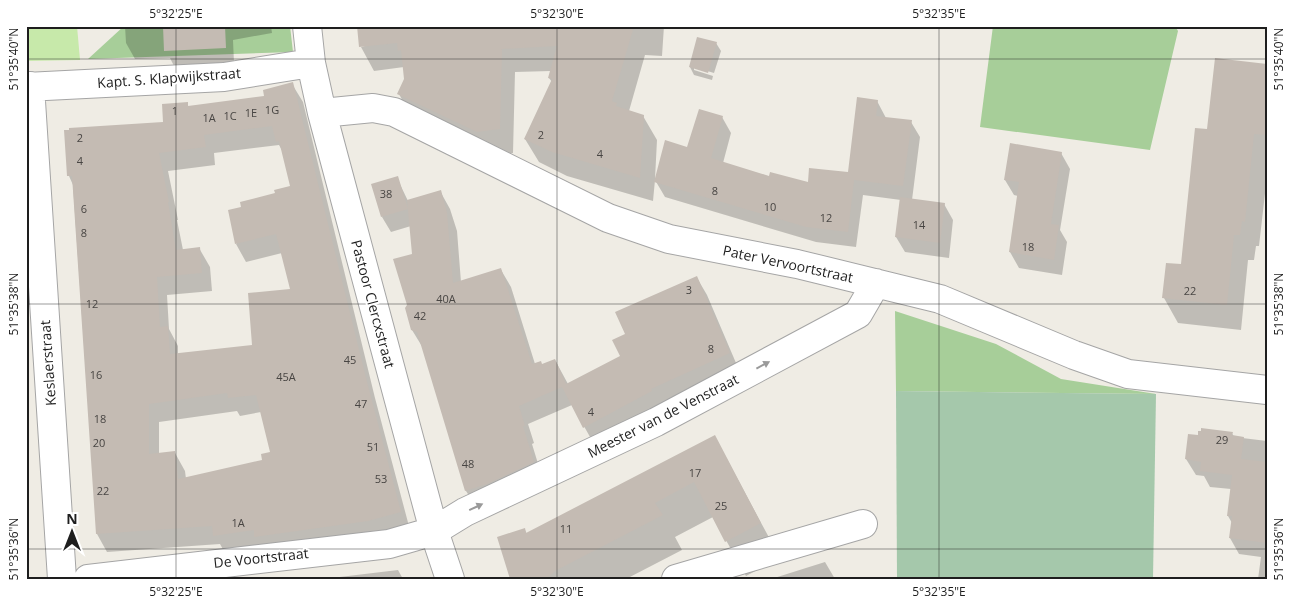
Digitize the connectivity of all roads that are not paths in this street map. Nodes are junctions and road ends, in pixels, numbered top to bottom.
1 (306, 26) edge
2 (311, 63) junction
3 (28, 86) edge
4 (322, 113) junction
5 (876, 283) junction
6 (1267, 390) edge
7 (863, 524) dead end
8 (434, 531) junction
9 (62, 579) edge
10 (88, 579) edge
11 (450, 579) edge
12 (676, 579) edge

1 - 2 street, Pastoor Clercxstraat
2 - 3 street, Kapt. S. Klapwijkstraat
2 - 4 street, Pastoor Clercxstraat
3 - 9 street, Keslaerstraat
4 - 5 street, Pater Vervoortstraat
4 - 8 street, Pastoor Clercxstraat
5 - 6 street, Pater Vervoortstraat
8 -> 5 street, Meester van de Venstraat
7 - 12 street
8 - 10 street, De Voortstraat
8 - 11 street, Pastoor Clercxstraat

